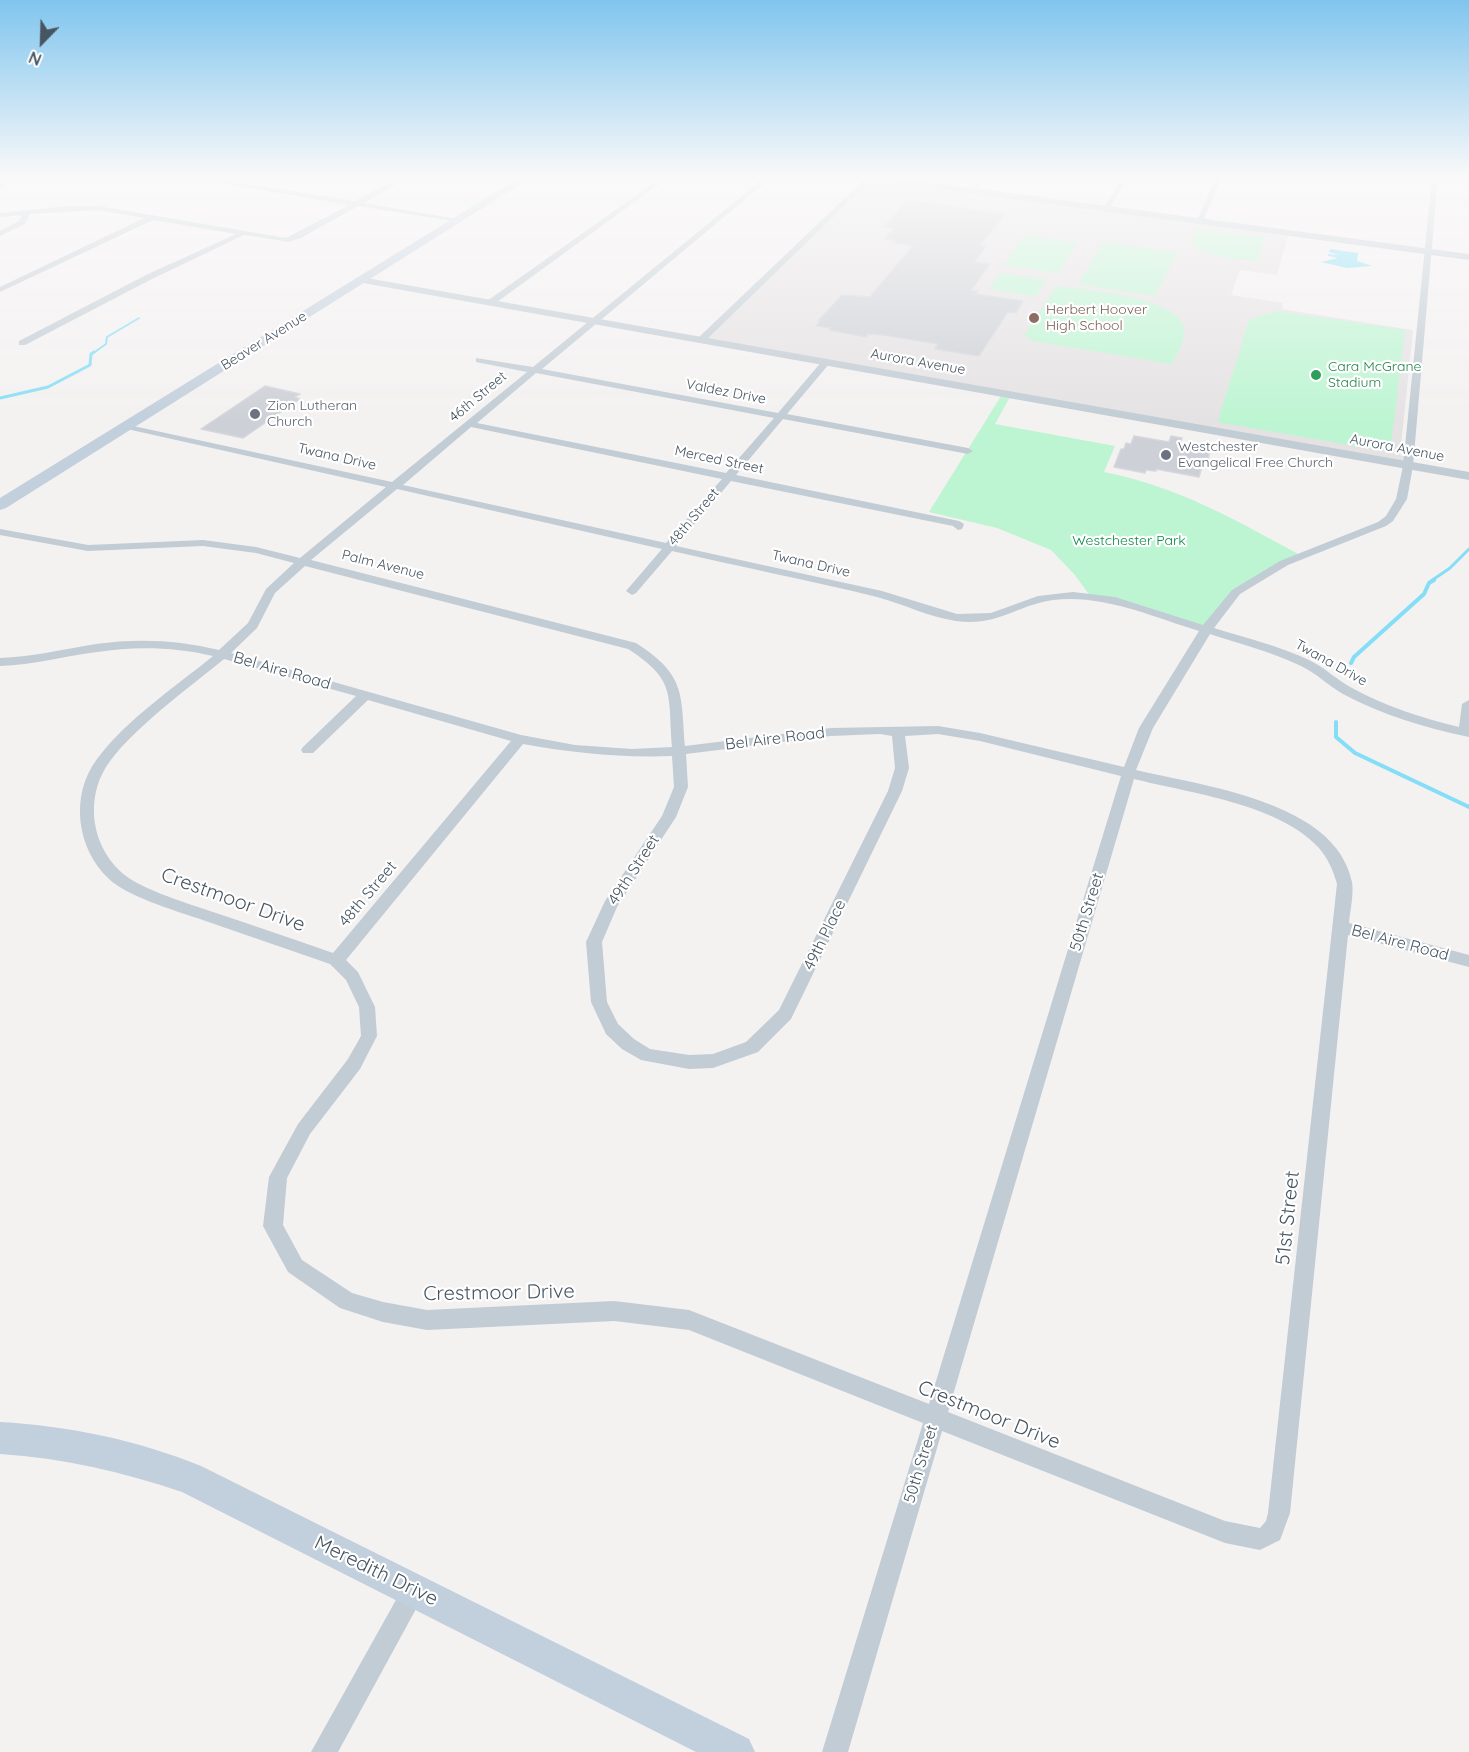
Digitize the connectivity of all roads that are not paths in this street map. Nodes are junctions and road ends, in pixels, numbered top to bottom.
1 (66, 259) edge
2 (190, 259) edge
3 (396, 259) edge
4 (552, 259) edge
5 (669, 259) edge
6 (785, 259) edge
7 (1427, 259) edge
8 (361, 280) junction
9 (0, 290) edge
10 (490, 303) junction
11 (593, 321) junction
12 (701, 340) junction
13 (22, 344) dead end
14 (479, 360) dead end
15 (826, 362) junction
16 (534, 370) junction
17 (780, 416) junction
18 (469, 424) junction
19 (127, 426) junction
20 (968, 451) dead end
21 (1408, 466) junction
22 (728, 477) junction
23 (1469, 477) edge
24 (394, 485) junction
25 (0, 505) edge
26 (957, 527) dead end
27 (0, 532) edge
28 (668, 548) junction
29 (304, 561) junction
30 (632, 591) dead end
31 (1207, 629) junction
32 (222, 654) junction
33 (0, 662) edge
34 (365, 695) junction
35 (1469, 704) edge
36 (898, 732) junction
37 (1467, 733) edge
38 (520, 739) junction
39 (308, 750) dead end
40 (678, 751) junction
41 (1128, 774) junction
42 (1341, 927) junction
43 (336, 960) junction
44 (1469, 961) edge
45 (671, 1060) joint
46 (935, 1418) junction
47 (0, 1438) edge
48 (1279, 1514) joint
49 (414, 1590) junction
50 (324, 1752) edge
51 (736, 1752) edge
52 (835, 1752) edge

1 - 9 street
2 - 13 street
3 - 8 main road, Beaver Avenue
4 - 10 street
5 - 11 street, 46th Street
6 - 12 street
7 - 21 street, 50th Street
8 - 10 street, Aurora Avenue
8 - 19 main road, Beaver Avenue
10 - 11 street, Aurora Avenue
11 - 12 street, Aurora Avenue
11 - 16 street, 46th Street
12 - 15 street, Aurora Avenue
14 - 16 street, Valdez Drive
15 - 17 street, 48th Street
15 - 21 street, Aurora Avenue
16 - 17 street, Valdez Drive
16 - 18 street, 46th Street
17 - 20 street, Valdez Drive
17 - 22 street, 48th Street
18 - 22 street, Merced Street
18 - 24 street, 46th Street
19 - 24 street, Twana Drive
19 - 25 main road, Beaver Avenue
21 - 23 street, Aurora Avenue
21 - 31 street, 50th Street
22 - 26 street, Merced Street
22 - 28 street, 48th Street
24 - 28 street, Twana Drive
24 - 29 street, 46th Street
27 - 29 street, Palm Avenue
28 - 30 street, 48th Street
28 - 31 street, Twana Drive
29 - 32 street, 46th Street
29 - 40 street, Palm Avenue
31 - 37 street, Twana Drive
31 - 41 street, 50th Street
32 - 33 street, Bel Aire Road
32 - 34 street, Bel Aire Road
32 - 43 street, Crestmoor Drive
34 - 38 street, Bel Aire Road
34 - 39 street
35 - 37 street
36 - 40 street, Bel Aire Road
36 - 41 street, Bel Aire Road
36 - 45 street, 49th Place
38 - 40 street, Bel Aire Road
38 - 43 street, 48th Street
40 - 45 street, 49th Street
41 - 42 street, Bel Aire Road
41 - 46 street, 50th Street
42 - 44 street, Bel Aire Road
42 - 48 street, 51st Street
43 - 46 street, Crestmoor Drive
46 - 48 street, Crestmoor Drive
46 - 52 street, 50th Street
47 - 49 main road, Meredith Drive
49 - 50 street
49 - 51 main road, Meredith Drive

